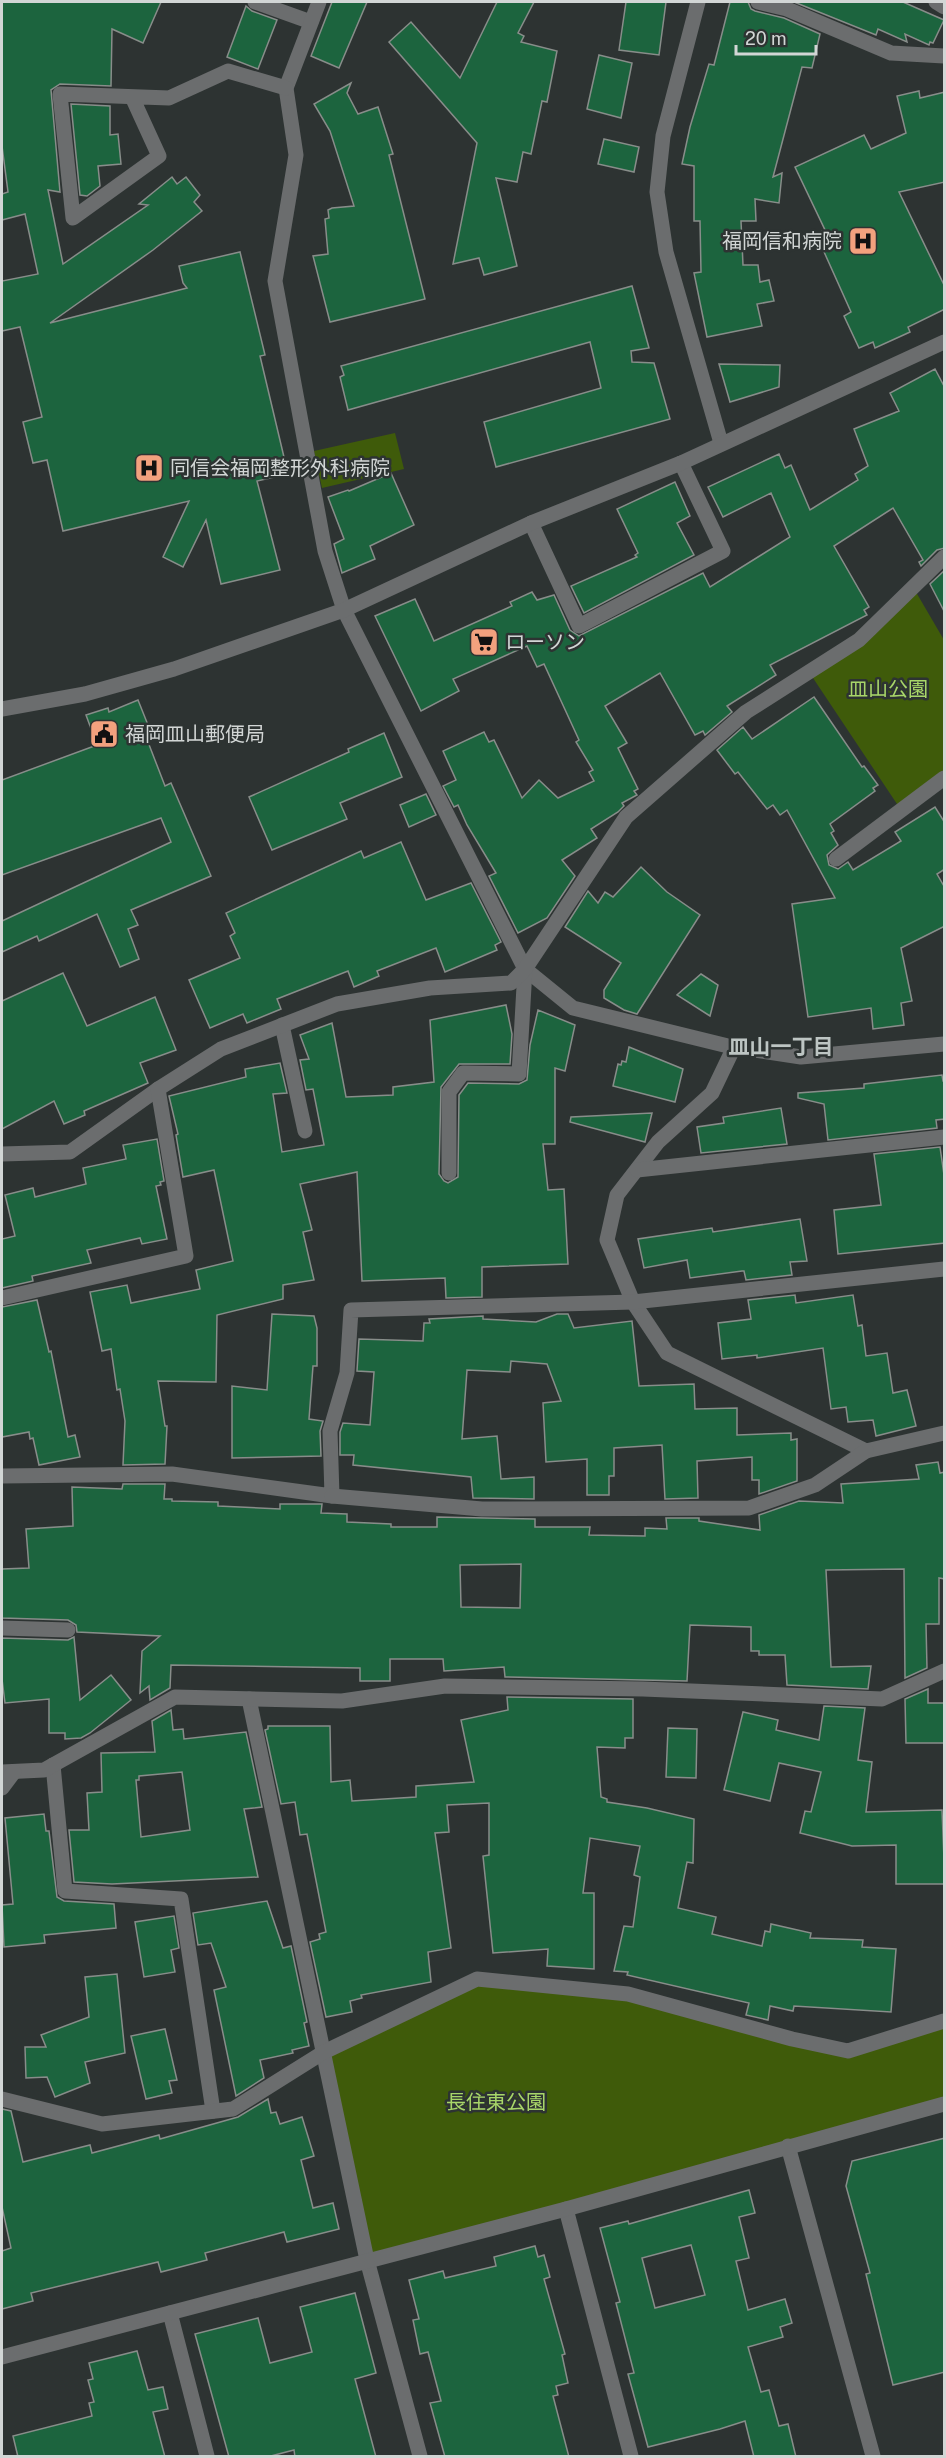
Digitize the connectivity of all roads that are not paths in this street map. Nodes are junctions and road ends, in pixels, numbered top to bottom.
1 (255, 2) edge
2 (319, 2) edge
3 (698, 2) edge
4 (758, 2) edge
5 (936, 2) edge
6 (945, 7) edge
7 (311, 22) junction
8 (945, 56) edge
9 (286, 88) junction
10 (132, 97) junction
11 (945, 342) edge
12 (722, 443) junction
13 (681, 463) junction
14 (531, 523) junction
15 (945, 557) edge
16 (344, 610) junction
17 (2, 709) edge
18 (945, 778) edge
19 (836, 859) dead end
20 (525, 969) junction
21 (282, 1025) junction
22 (945, 1044) edge
23 (734, 1047) junction
24 (158, 1089) junction
25 (305, 1131) dead end
26 (945, 1137) edge
27 (2, 1154) edge
28 (637, 1170) junction
29 (449, 1173) dead end
30 (945, 1269) edge
31 (2, 1298) edge
32 (633, 1302) junction
33 (945, 1433) edge
34 (866, 1451) junction
35 (2, 1476) edge
36 (332, 1496) junction
37 (2, 1628) edge
38 (68, 1630) dead end
39 (945, 1671) edge
40 (249, 1699) junction
41 (53, 1765) junction
42 (8, 1772) edge
43 (2, 1788) edge
44 (945, 2021) edge
45 (324, 2052) junction
46 (2, 2099) edge
47 (945, 2104) edge
48 (213, 2111) junction
49 (788, 2146) junction
50 (566, 2209) junction
51 (367, 2260) junction
52 (170, 2313) junction
53 (2, 2357) edge
54 (207, 2457) edge
55 (420, 2457) edge
56 (631, 2457) edge
57 (873, 2457) edge

1 - 7 street
2 - 7 street
3 - 12 street
4 - 8 street
5 - 6 street
7 - 9 street
9 - 10 street
9 - 16 street
10 - 10 street
11 - 12 street
12 - 13 street
13 - 14 street
13 - 14 street
14 - 16 street
15 - 20 street
16 - 17 street
16 - 20 street
18 - 19 street
20 - 21 street
20 - 23 street
20 - 29 street
21 - 24 street
21 - 25 street
22 - 23 street
23 - 28 street
24 - 27 street
24 - 31 street
26 - 28 street
28 - 32 street
30 - 32 street
32 - 34 street
32 - 36 street
33 - 34 street
34 - 36 street
35 - 36 street
37 - 38 street
39 - 40 street
40 - 41 street
40 - 45 street
41 - 42 street
41 - 48 street
42 - 43 street
44 - 45 street
45 - 48 street
45 - 51 street
46 - 48 street
47 - 49 street
49 - 50 street
49 - 57 street
50 - 51 street
50 - 56 street
51 - 52 street
51 - 55 street
52 - 53 street
52 - 54 street

